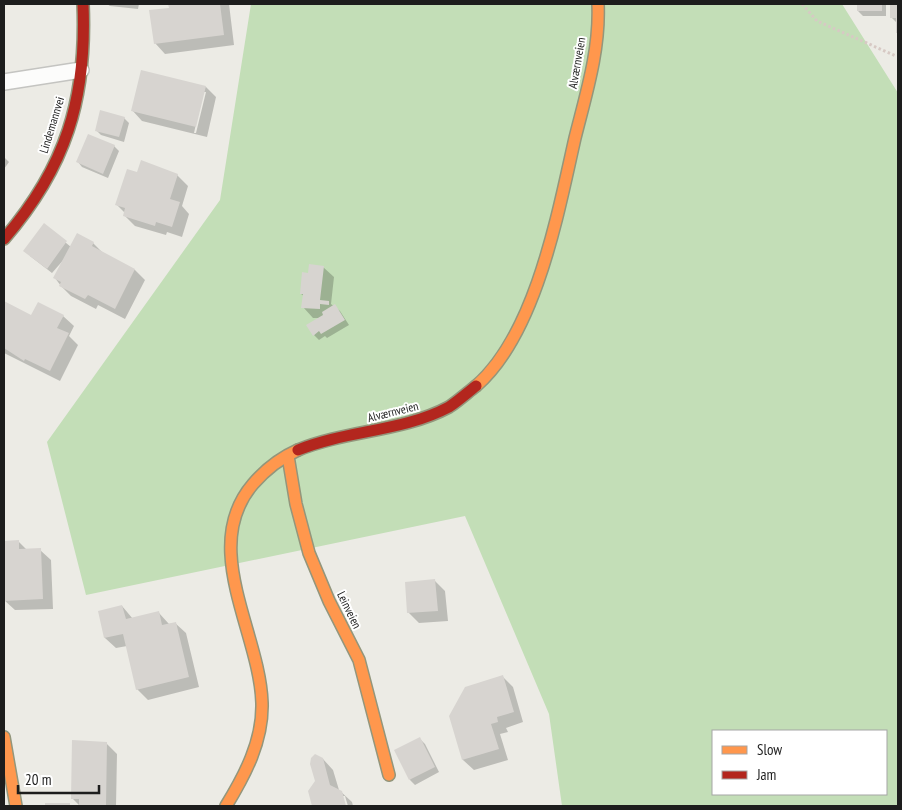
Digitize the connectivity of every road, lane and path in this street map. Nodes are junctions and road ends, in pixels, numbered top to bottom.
1 (83, 4) edge
2 (598, 4) edge
3 (802, 4) edge
4 (896, 56) dead end
5 (81, 70) junction
6 (4, 82) edge
7 (4, 239) edge
8 (288, 456) junction
9 (4, 737) edge
10 (389, 775) dead end
11 (16, 806) edge
12 (226, 806) edge

1 - 5 main road, Lindemannvei
2 - 8 main road, Alværnveien
3 - 4 path
5 - 6 lane
5 - 7 main road, Lindemannvei
8 - 10 main road, Leinveien
8 - 12 main road, Alværnveien
9 - 11 main road

